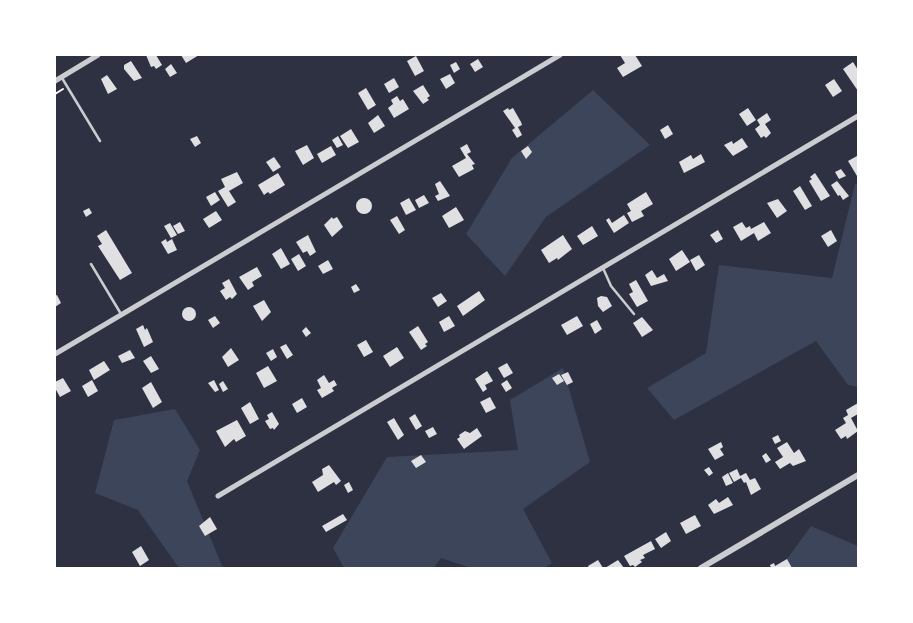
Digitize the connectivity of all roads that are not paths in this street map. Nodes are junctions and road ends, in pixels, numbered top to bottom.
1 (560, 55) edge
2 (94, 56) edge
3 (62, 77) junction
4 (55, 81) edge
5 (858, 116) edge
6 (100, 141) dead end
7 (91, 264) dead end
8 (602, 268) junction
9 (634, 314) dead end
10 (122, 315) junction
11 (55, 354) edge
12 (858, 475) edge
13 (218, 496) dead end
14 (701, 568) edge

1 - 10 street
2 - 3 street
3 - 4 street
3 - 6 lane
5 - 8 street
7 - 10 lane
8 - 9 lane
8 - 13 street
10 - 11 street
12 - 14 street

